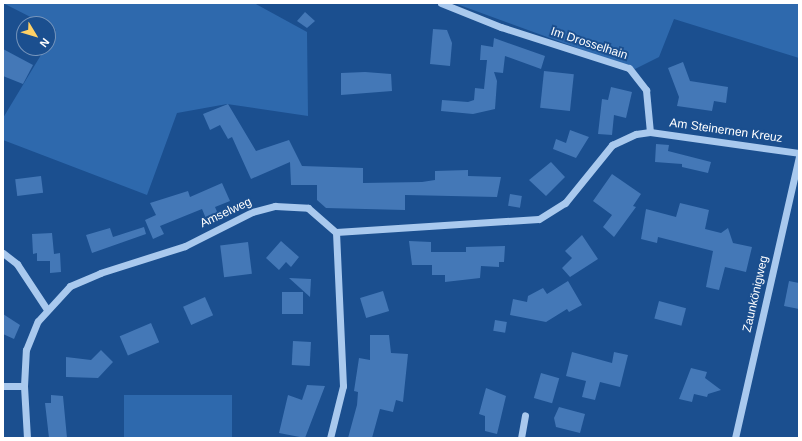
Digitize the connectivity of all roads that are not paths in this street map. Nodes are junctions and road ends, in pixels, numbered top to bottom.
1 (442, 3) edge
2 (650, 132) junction
3 (799, 154) edge
4 (336, 232) junction
5 (3, 253) edge
6 (46, 308) junction
7 (3, 386) edge
8 (24, 386) junction
9 (525, 414) dead end
10 (27, 438) edge
11 (330, 438) edge
12 (521, 438) edge
13 (735, 438) edge

1 - 2 street, Im Drosselhain
2 - 3 street, Am Steinernen Kreuz
2 - 4 street
3 - 13 street, Zaunkönigweg
4 - 6 street, Amselweg
4 - 11 street
5 - 6 street
6 - 8 street, Amselweg
7 - 8 street
8 - 10 street, Amselweg
9 - 12 street

